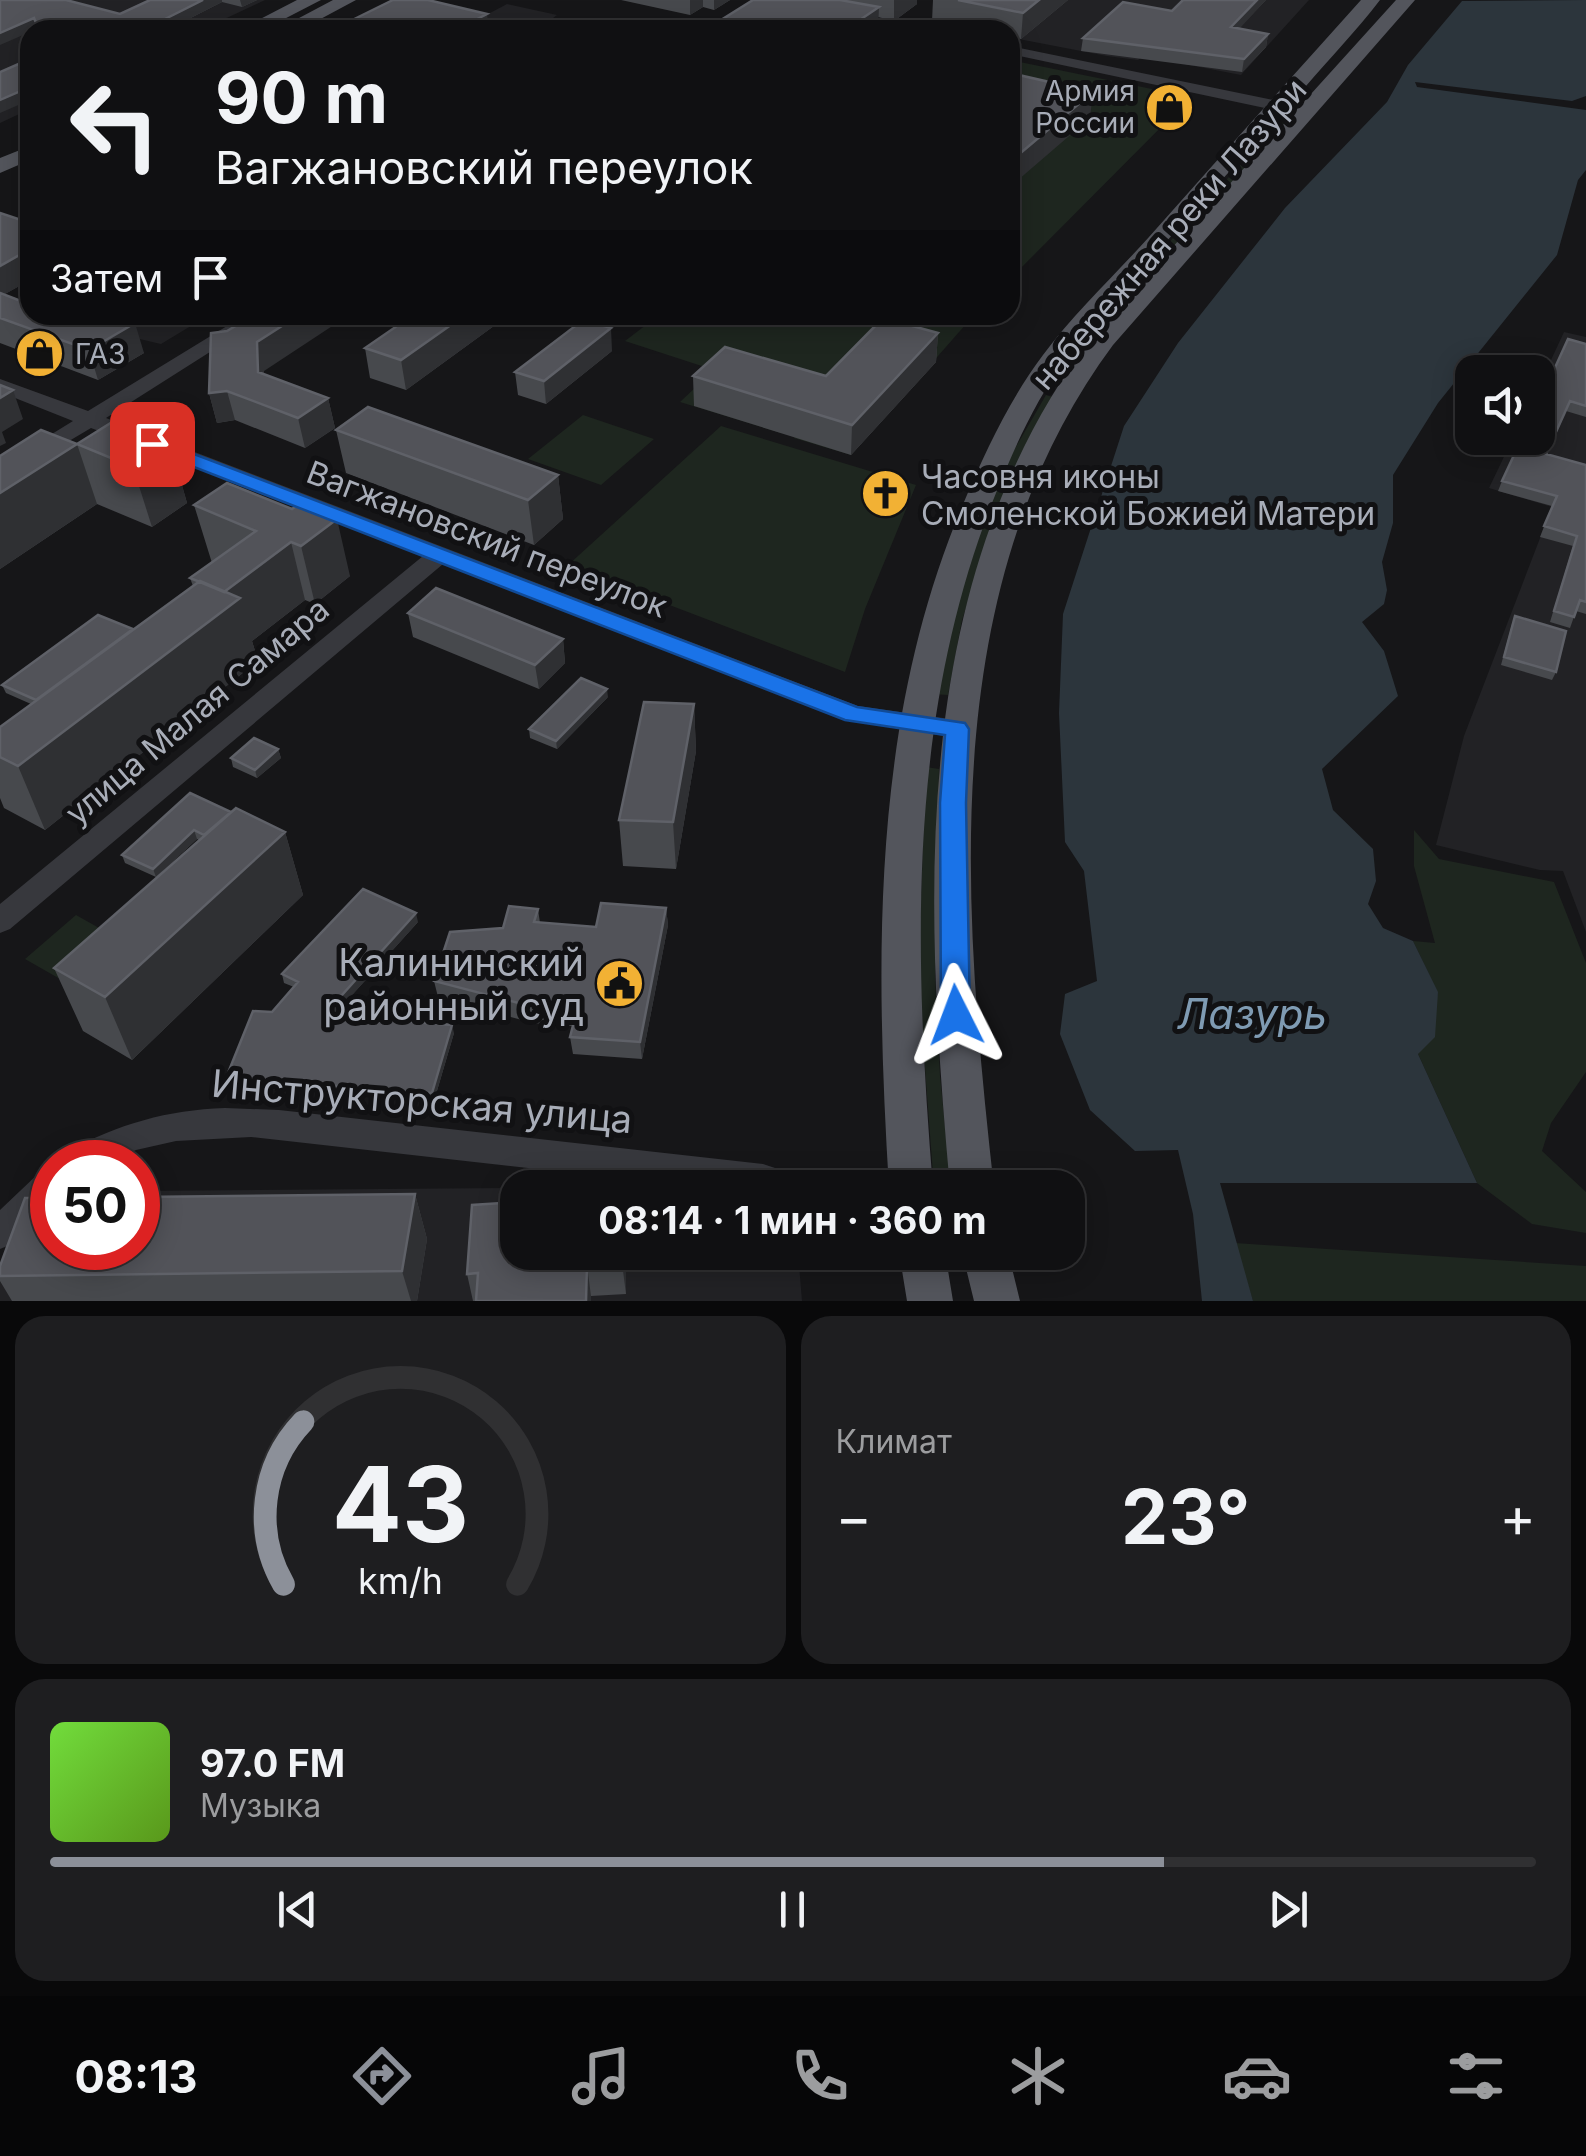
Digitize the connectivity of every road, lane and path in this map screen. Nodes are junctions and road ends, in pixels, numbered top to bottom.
1 (312, 0) edge
2 (348, 0) edge
3 (1371, 0) edge
4 (1406, 0) edge
5 (824, 12) edge
6 (269, 20) edge
7 (306, 20) edge
8 (862, 20) edge
9 (1020, 52) edge
10 (1293, 109) junction
11 (242, 325) edge
12 (0, 386) edge
13 (89, 420) junction
14 (0, 476) edge
15 (440, 555) junction
16 (913, 723) junction
17 (957, 729) junction
18 (0, 920) edge
19 (127, 1140) edge
20 (677, 1170) edge
21 (911, 1170) edge
22 (970, 1170) edge
23 (30, 1204) edge
24 (0, 1232) edge
25 (925, 1270) edge
26 (990, 1270) edge
27 (930, 1301) edge
28 (997, 1301) edge

1 - 6 main road
2 - 7 main road
3 - 10 main road, набережная реки Лазури
4 - 10 main road, набережная реки Лазури
5 - 8 street
9 - 10 street
10 - 16 main road, набережная реки Лазури
10 - 17 main road, набережная реки Лазури
11 - 13 street
12 - 13 street, Вагжановский переулок
13 - 14 street
13 - 15 street, Вагжановский переулок
15 - 16 street, Вагжановский переулок
15 - 18 street, улица Малая Самара
16 - 17 street, Вагжановский переулок
16 - 21 main road, набережная реки Лазури
17 - 22 main road, набережная реки Лазури
19 - 20 street, Инструкторская улица
23 - 24 street
25 - 27 main road
26 - 28 main road

